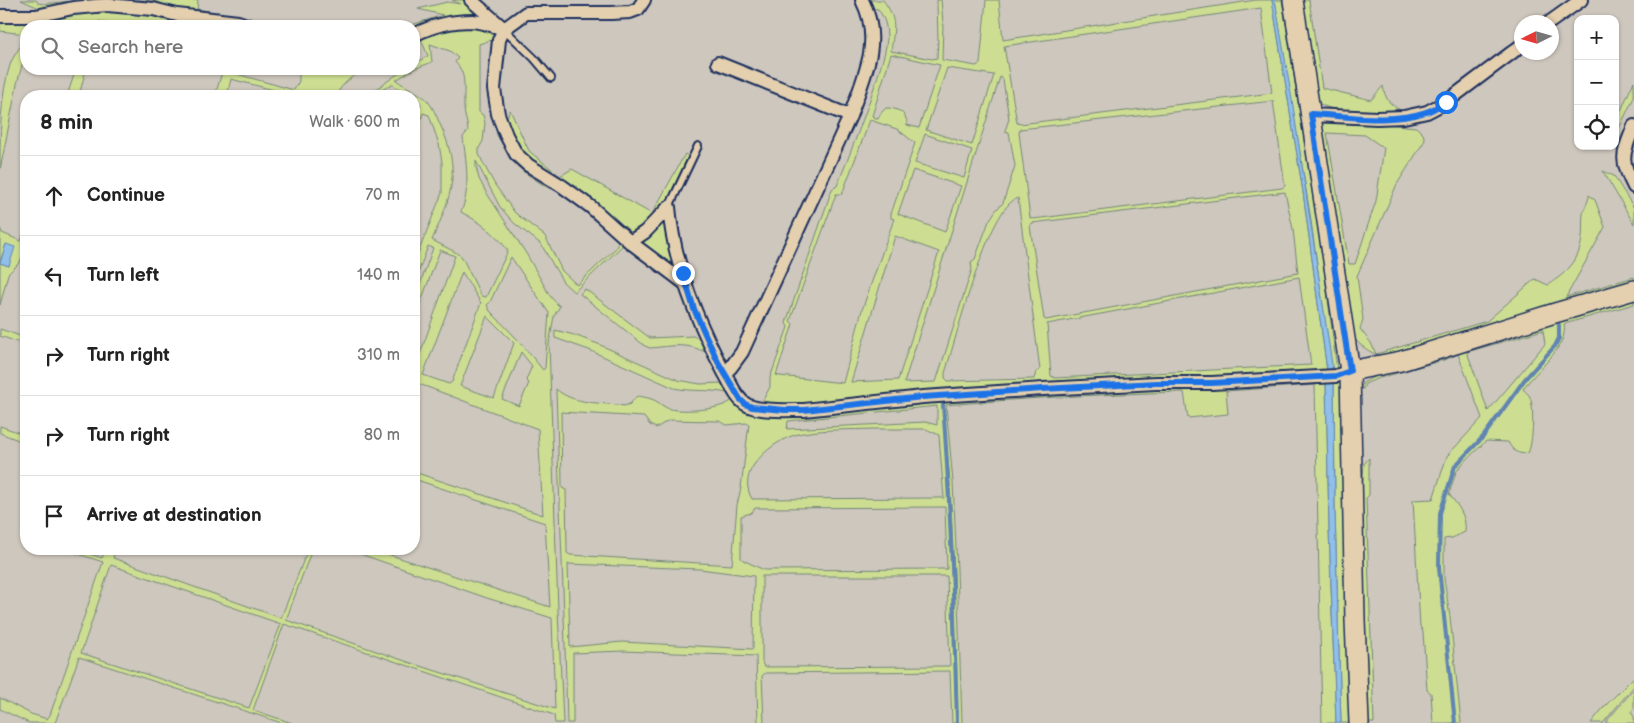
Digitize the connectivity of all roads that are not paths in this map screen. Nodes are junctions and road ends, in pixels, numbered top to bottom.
1 (471, 0) edge
2 (862, 0) edge
3 (1293, 0) edge
4 (1581, 0) edge
5 (639, 2) edge
6 (0, 16) edge
7 (1559, 16) edge
8 (222, 20) edge
9 (504, 29) junction
10 (420, 32) edge
11 (1514, 50) edge
12 (718, 63) dead end
13 (551, 78) dead end
14 (1311, 114) junction
15 (850, 116) junction
16 (1634, 126) edge
17 (698, 146) dead end
18 (1634, 186) edge
19 (669, 207) junction
20 (630, 242) junction
21 (686, 284) junction
22 (1634, 290) edge
23 (1350, 371) junction
24 (725, 372) junction
25 (1359, 723) edge

1 - 9 street
2 - 15 street
3 - 14 main road
4 - 7 street
5 - 9 street
6 - 8 street
9 - 10 street
9 - 13 lane
9 - 20 street
11 - 14 street
12 - 15 street
14 - 23 main road
15 - 24 street
16 - 18 street
17 - 19 lane
19 - 20 street
19 - 21 street
20 - 21 street
21 - 24 street
22 - 23 main road
23 - 24 street
23 - 25 main road

